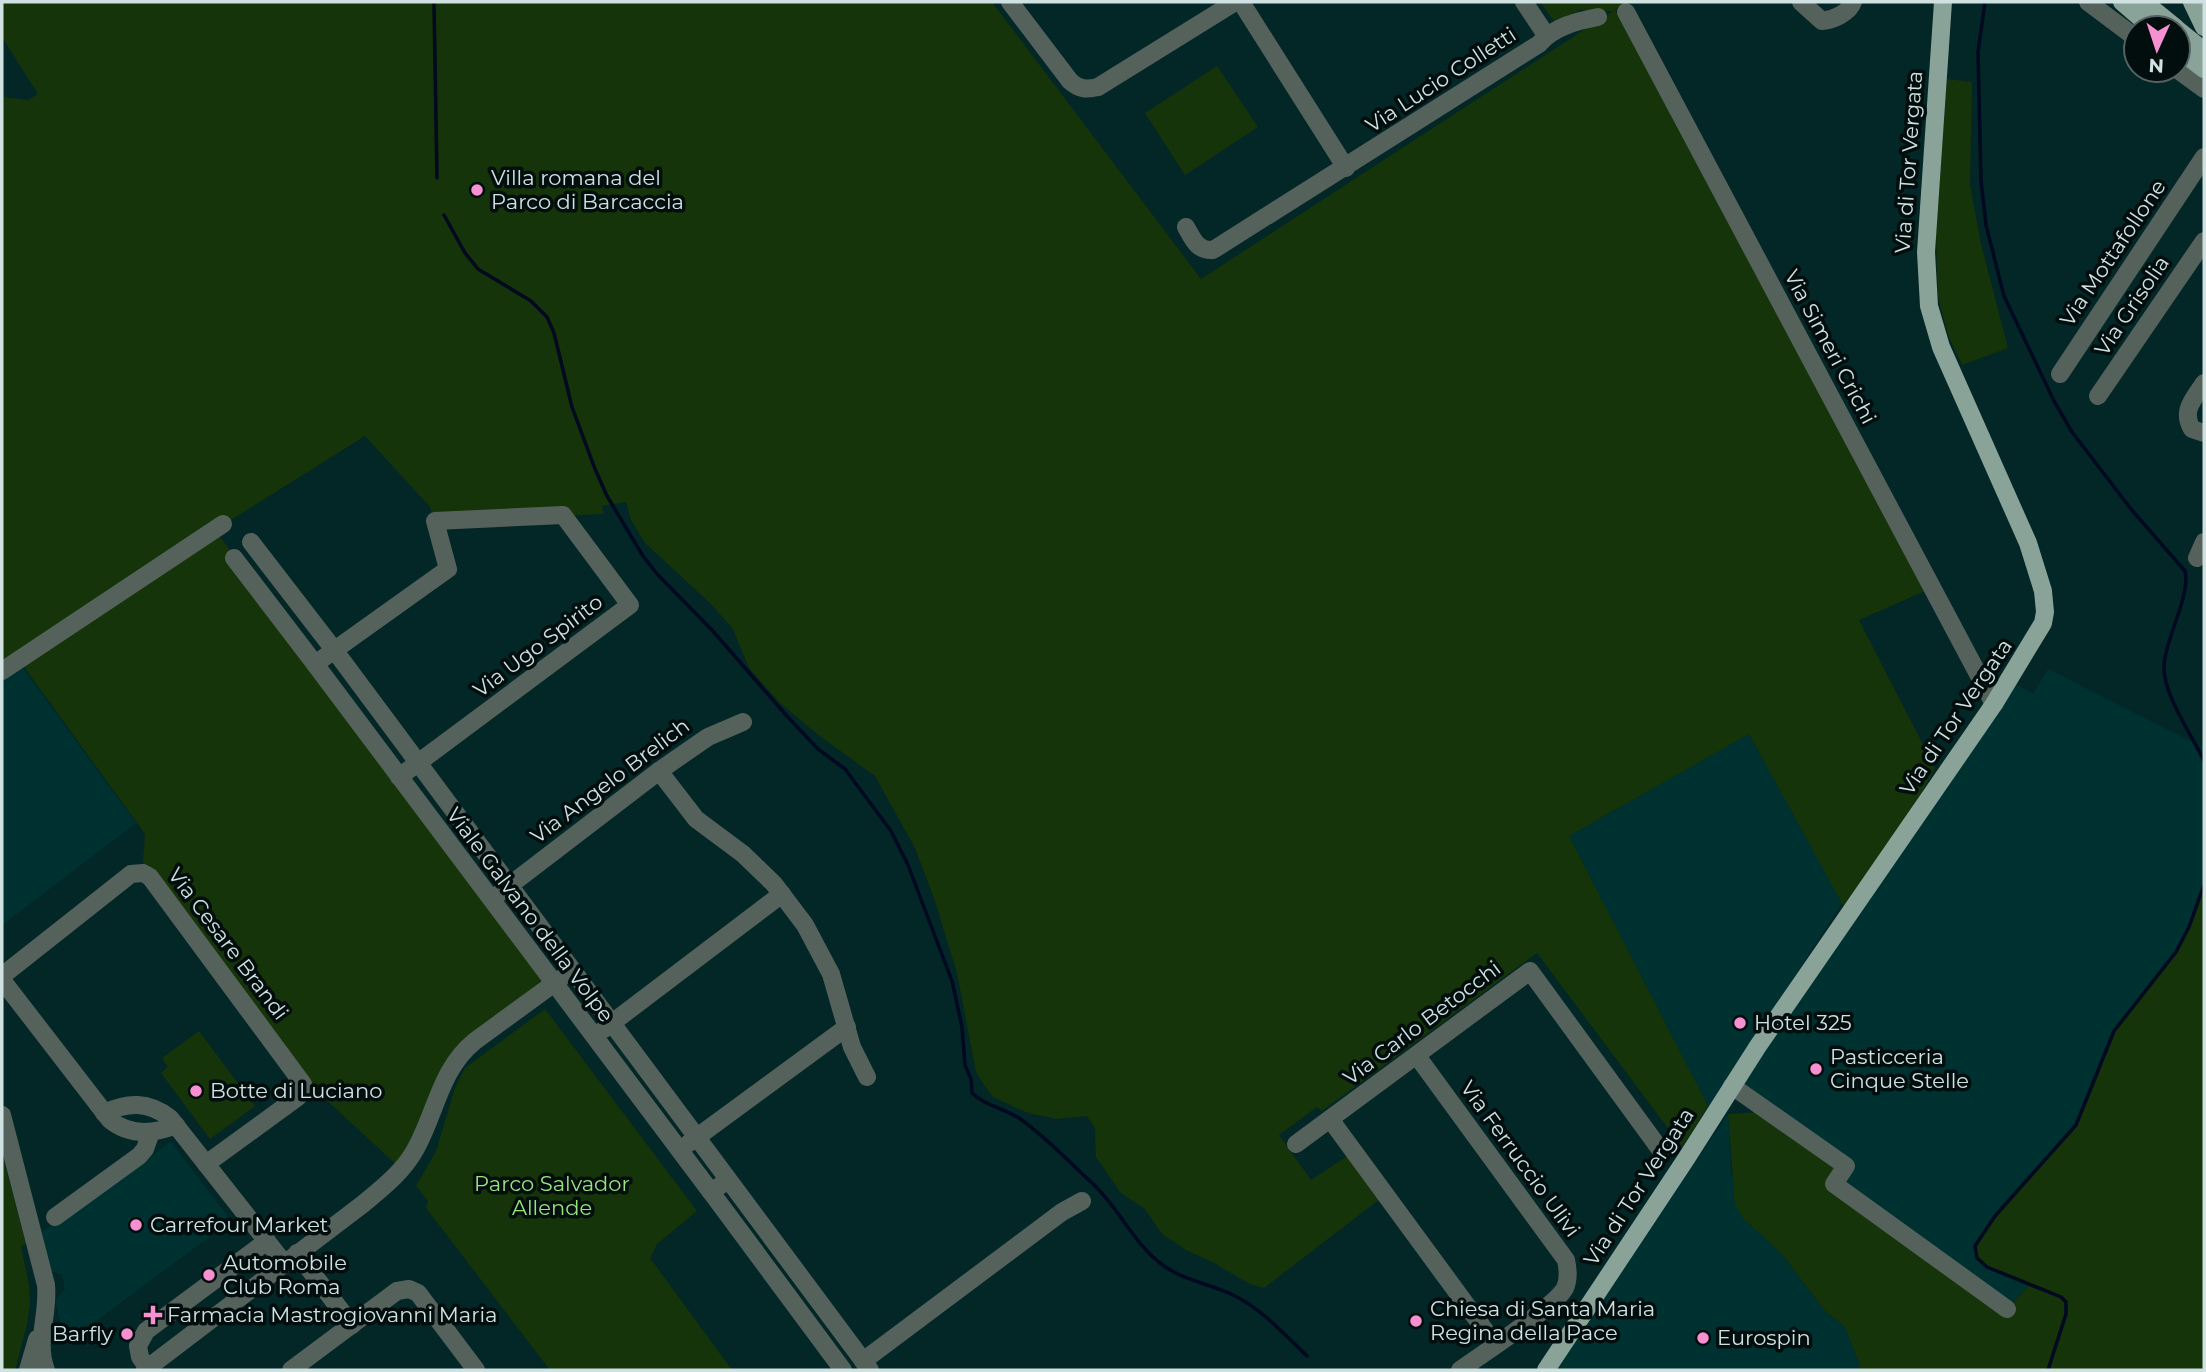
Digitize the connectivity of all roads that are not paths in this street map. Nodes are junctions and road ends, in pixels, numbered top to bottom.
1 (1010, 2) edge
2 (1235, 2) edge
3 (1241, 2) edge
4 (1524, 2) edge
5 (1801, 2) edge
6 (1853, 2) edge
7 (1943, 2) edge
8 (2088, 2) edge
9 (2122, 2) edge
10 (2144, 2) edge
11 (1626, 12) dead end
12 (2136, 14) edge
13 (2159, 14) edge
14 (1598, 17) dead end
15 (2122, 28) edge
16 (1546, 35) junction
17 (2204, 158) edge
18 (1346, 168) junction
19 (1186, 227) dead end
20 (2204, 241) edge
21 (2060, 374) dead end
22 (2204, 383) edge
23 (2098, 396) dead end
24 (2204, 433) edge
25 (223, 524) dead end
26 (251, 542) dead end
27 (234, 558) dead end
28 (335, 651) junction
29 (315, 664) junction
30 (2, 671) edge
31 (1994, 704) junction
32 (743, 722) dead end
33 (418, 764) junction
34 (659, 771) junction
35 (398, 777) junction
36 (508, 886) junction
37 (782, 894) junction
38 (490, 901) junction
39 (572, 971) junction
40 (2, 978) edge
41 (552, 984) junction
42 (611, 1023) junction
43 (847, 1027) junction
44 (593, 1037) junction
45 (1416, 1056) junction
46 (867, 1077) dead end
47 (1732, 1086) junction
48 (104, 1113) junction
49 (2, 1115) edge
50 (1330, 1119) junction
51 (176, 1125) junction
52 (150, 1132) junction
53 (696, 1137) junction
54 (1296, 1144) dead end
55 (679, 1150) junction
56 (1662, 1152) dead end
57 (206, 1164) junction
58 (727, 1180) junction
59 (711, 1192) junction
60 (1082, 1201) dead end
61 (55, 1217) dead end
62 (267, 1241) junction
63 (291, 1258) junction
64 (2007, 1309) dead end
65 (45, 1316) junction
66 (352, 1325) junction
67 (1495, 1344) junction
68 (867, 1366) edge
69 (28, 1370) edge
70 (46, 1370) edge
71 (147, 1370) edge
72 (291, 1370) edge
73 (476, 1370) edge
74 (843, 1370) edge
75 (1460, 1370) edge
76 (1546, 1370) edge

1 - 2 street
3 - 18 street
4 - 16 street
5 - 6 street
7 - 31 main road, Via di Tor Vergata
8 - 15 street
9 - 12 main road
10 - 13 main road
11 - 31 street, Via Simeri Crichi
14 - 16 street, Via Lucio Colletti
16 - 18 street, Via Lucio Colletti
17 - 21 street, Via Mottafollone
18 - 19 street, Via Lucio Colletti
20 - 23 street, Via Grisolia
22 - 24 street
25 - 30 street
26 - 28 street, Viale Galvano della Volpe
27 - 29 street, Viale Galvano della Volpe
28 - 29 street
28 - 33 street, Viale Galvano della Volpe
28 - 33 street, Via Ugo Spirito
29 - 35 street, Viale Galvano della Volpe
31 - 47 main road, Via di Tor Vergata
32 - 34 street, Via Angelo Brelich
33 - 35 street, Via Ugo Spirito
33 - 36 street, Viale Galvano della Volpe
34 - 36 street, Via Angelo Brelich
34 - 37 street
35 - 38 street, Viale Galvano della Volpe
36 - 38 street, Via Angelo Brelich
36 - 39 street, Viale Galvano della Volpe
37 - 42 street
37 - 43 street
38 - 41 street, Viale Galvano della Volpe
39 - 41 street
39 - 42 street, Viale Galvano della Volpe
40 - 48 street
40 - 57 street, Via Cesare Brandi
41 - 44 street, Viale Galvano della Volpe
41 - 63 street
42 - 44 street
42 - 53 street, Viale Galvano della Volpe
43 - 46 street
43 - 53 street
44 - 55 street, Viale Galvano della Volpe
45 - 50 street, Via Carlo Betocchi
45 - 56 street, Via Carlo Betocchi
45 - 67 street, Via Ferruccio Ulivi
47 - 64 street
47 - 76 main road, Via di Tor Vergata
48 - 51 street
48 - 52 street
49 - 65 street
50 - 54 street, Via Carlo Betocchi
50 - 67 street
51 - 52 street
51 - 57 street
52 - 61 street
53 - 55 street
53 - 58 street, Viale Galvano della Volpe
55 - 59 street, Viale Galvano della Volpe
57 - 62 street
58 - 59 street
58 - 68 street, Viale Galvano della Volpe
59 - 74 street, Viale Galvano della Volpe
60 - 68 street
62 - 63 street
62 - 71 street
63 - 66 street
63 - 71 street
65 - 69 street
65 - 70 street
66 - 72 street
66 - 73 street
67 - 75 street, Via Ferruccio Ulivi

